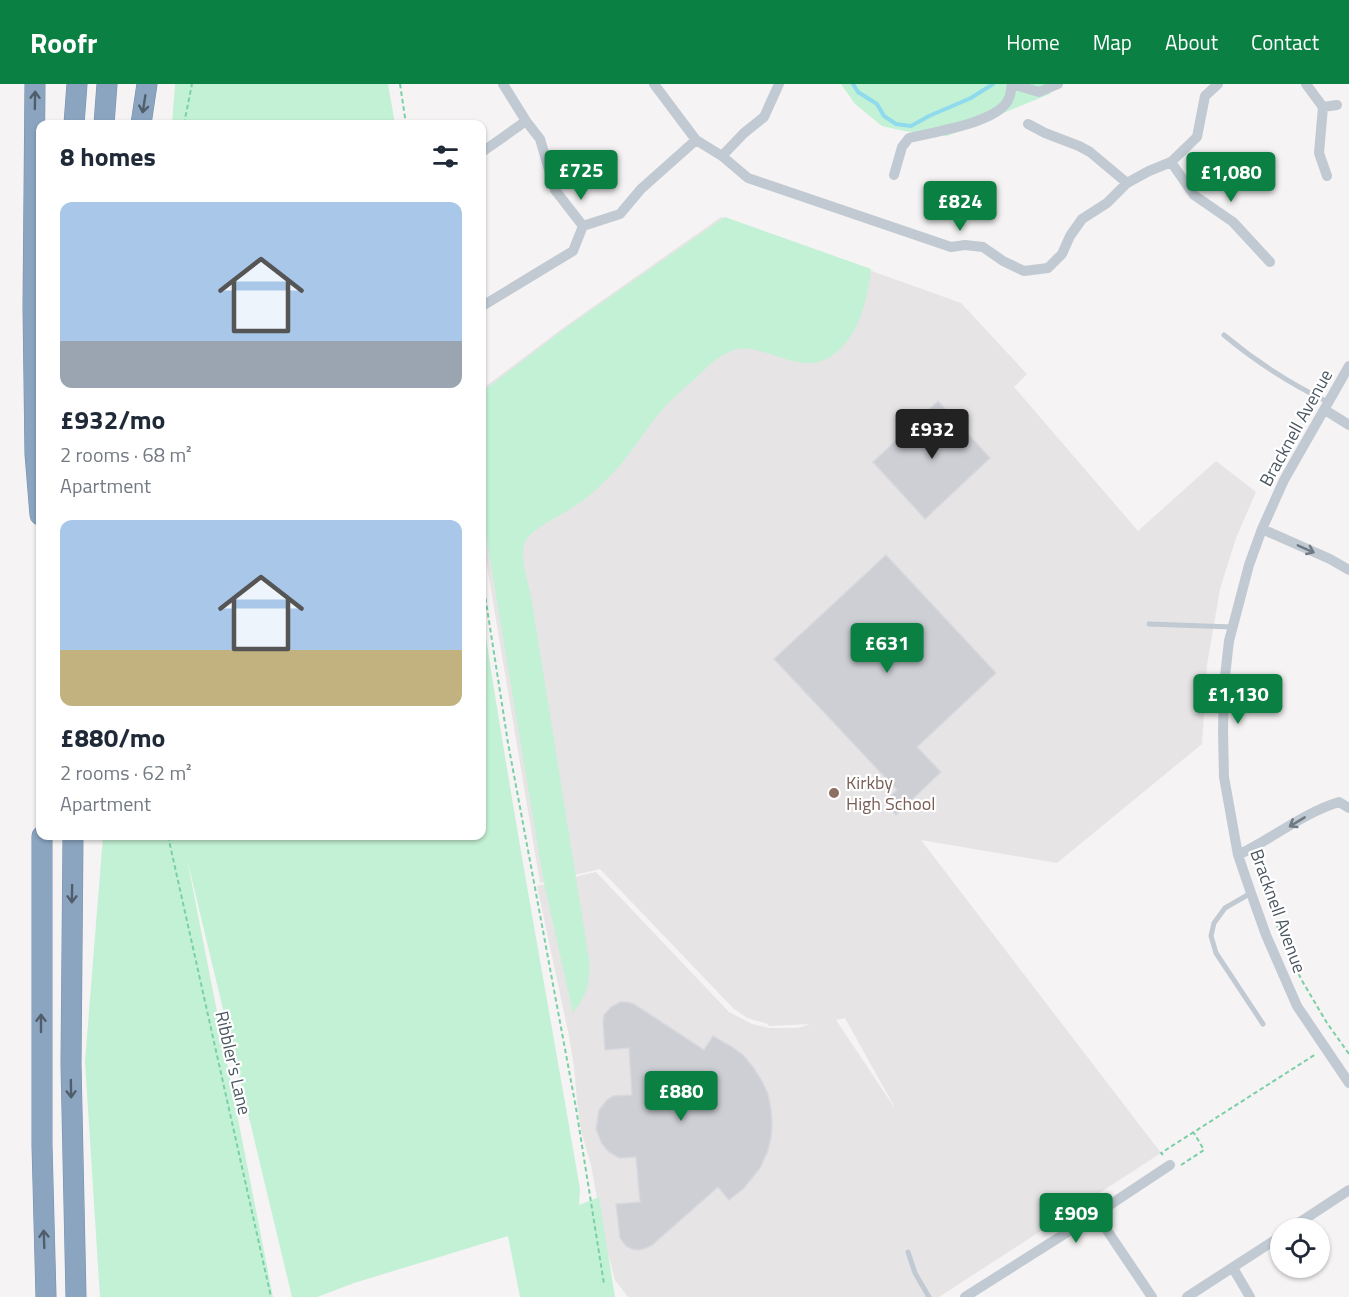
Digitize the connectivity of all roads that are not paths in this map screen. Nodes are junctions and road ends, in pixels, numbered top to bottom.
1 (35, 84) edge
2 (77, 84) edge
3 (107, 84) edge
4 (147, 84) edge
5 (503, 84) edge
6 (654, 84) edge
7 (779, 84) edge
8 (1012, 84) edge
9 (1058, 84) edge
10 (1218, 84) edge
11 (1306, 84) edge
12 (1337, 105) dead end
13 (1323, 107) junction
14 (74, 120) edge
15 (104, 120) edge
16 (142, 120) edge
17 (526, 121) junction
18 (1028, 124) dead end
19 (696, 140) junction
20 (486, 149) edge
21 (722, 156) junction
22 (1171, 162) junction
23 (894, 175) dead end
24 (1327, 176) dead end
25 (1127, 183) junction
26 (583, 226) junction
27 (1270, 262) dead end
28 (486, 304) edge
29 (1224, 335) dead end
30 (1349, 366) edge
31 (1327, 406) junction
32 (1349, 425) edge
33 (36, 466) edge
34 (1262, 529) junction
35 (1349, 570) edge
36 (1149, 624) dead end
37 (1233, 627) junction
38 (1349, 808) edge
39 (42, 840) edge
40 (73, 840) edge
41 (1238, 855) junction
42 (1251, 893) junction
43 (1263, 1024) dead end
44 (1349, 1083) edge
45 (1170, 1165) road end
46 (1349, 1190) edge
47 (1096, 1214) junction
48 (1307, 1218) edge
49 (1270, 1243) edge
50 (908, 1252) dead end
51 (1233, 1268) junction
52 (46, 1297) edge
53 (76, 1297) edge
54 (929, 1297) edge
55 (965, 1297) edge
56 (1152, 1297) edge
57 (1187, 1297) edge
58 (1250, 1297) edge

33 -> 1 highway
2 - 14 highway
3 - 15 highway
4 -> 16 highway
5 - 17 street
6 - 19 street
7 - 21 street
8 - 9 street
8 - 23 street
10 - 22 street
11 - 13 street
12 - 13 street
13 - 24 street
17 - 20 street
17 - 26 street
18 - 25 street
19 - 21 street
19 - 26 street
21 - 25 street
22 - 25 street
22 - 27 street
26 - 28 street
29 - 31 lane
30 - 31 street, Bracknell Avenue
31 - 32 street
31 - 34 street, Bracknell Avenue
34 -> 35 street
34 - 37 street, Bracknell Avenue
36 - 37 lane
37 - 41 street, Bracknell Avenue
38 -> 41 street
52 -> 39 highway
40 -> 53 highway
41 - 42 street, Bracknell Avenue
42 - 43 lane
42 - 44 street, Bracknell Avenue
45 - 47 street
46 - 48 street
47 - 55 street
47 - 56 street
49 - 51 street
50 - 54 lane
51 - 57 street
51 - 58 street

